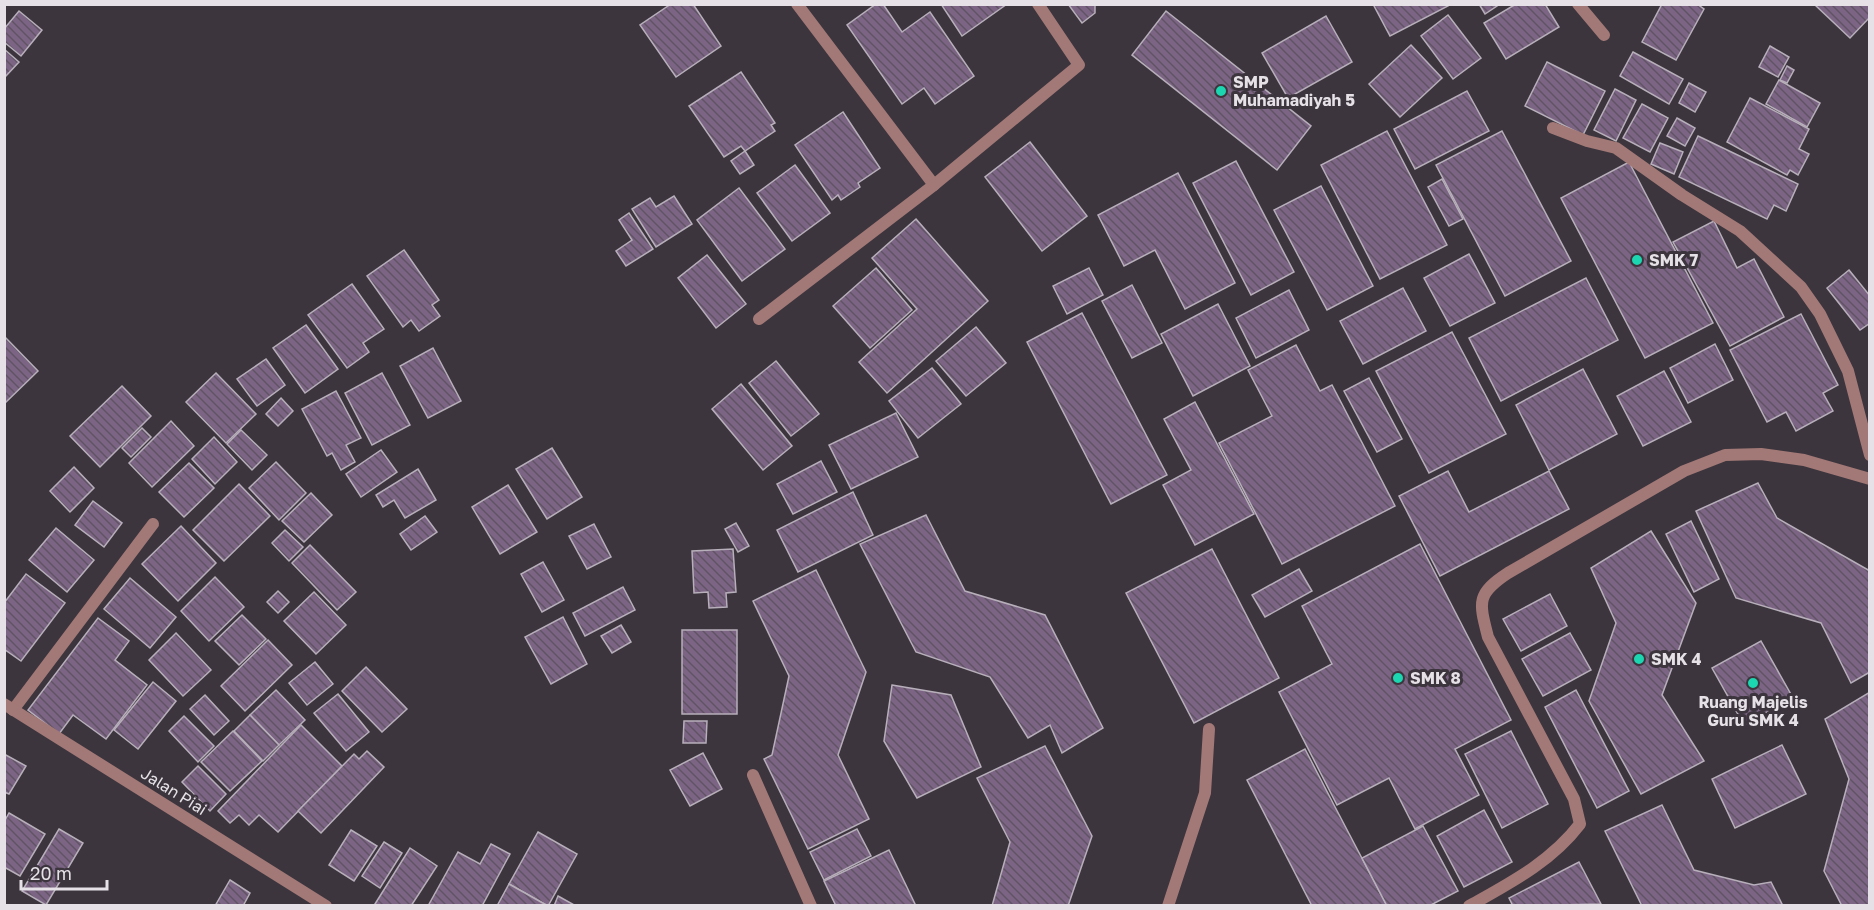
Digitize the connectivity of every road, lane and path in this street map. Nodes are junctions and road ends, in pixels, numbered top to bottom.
1 (797, 4) edge
2 (1038, 4) edge
3 (1578, 4) edge
4 (1604, 35) dead end
5 (1553, 128) dead end
6 (934, 185) junction
7 (759, 319) dead end
8 (1869, 455) edge
9 (1869, 479) edge
10 (153, 524) dead end
11 (9, 707) edge
12 (1209, 729) dead end
13 (753, 775) dead end
14 (326, 906) edge
15 (811, 906) edge
16 (1168, 906) edge
17 (1469, 906) edge

1 - 6 street
2 - 6 street
3 - 4 street
5 - 8 street
6 - 7 street
9 - 17 street
10 - 11 street
11 - 14 street, Jalan Piai
12 - 16 street
13 - 15 street

